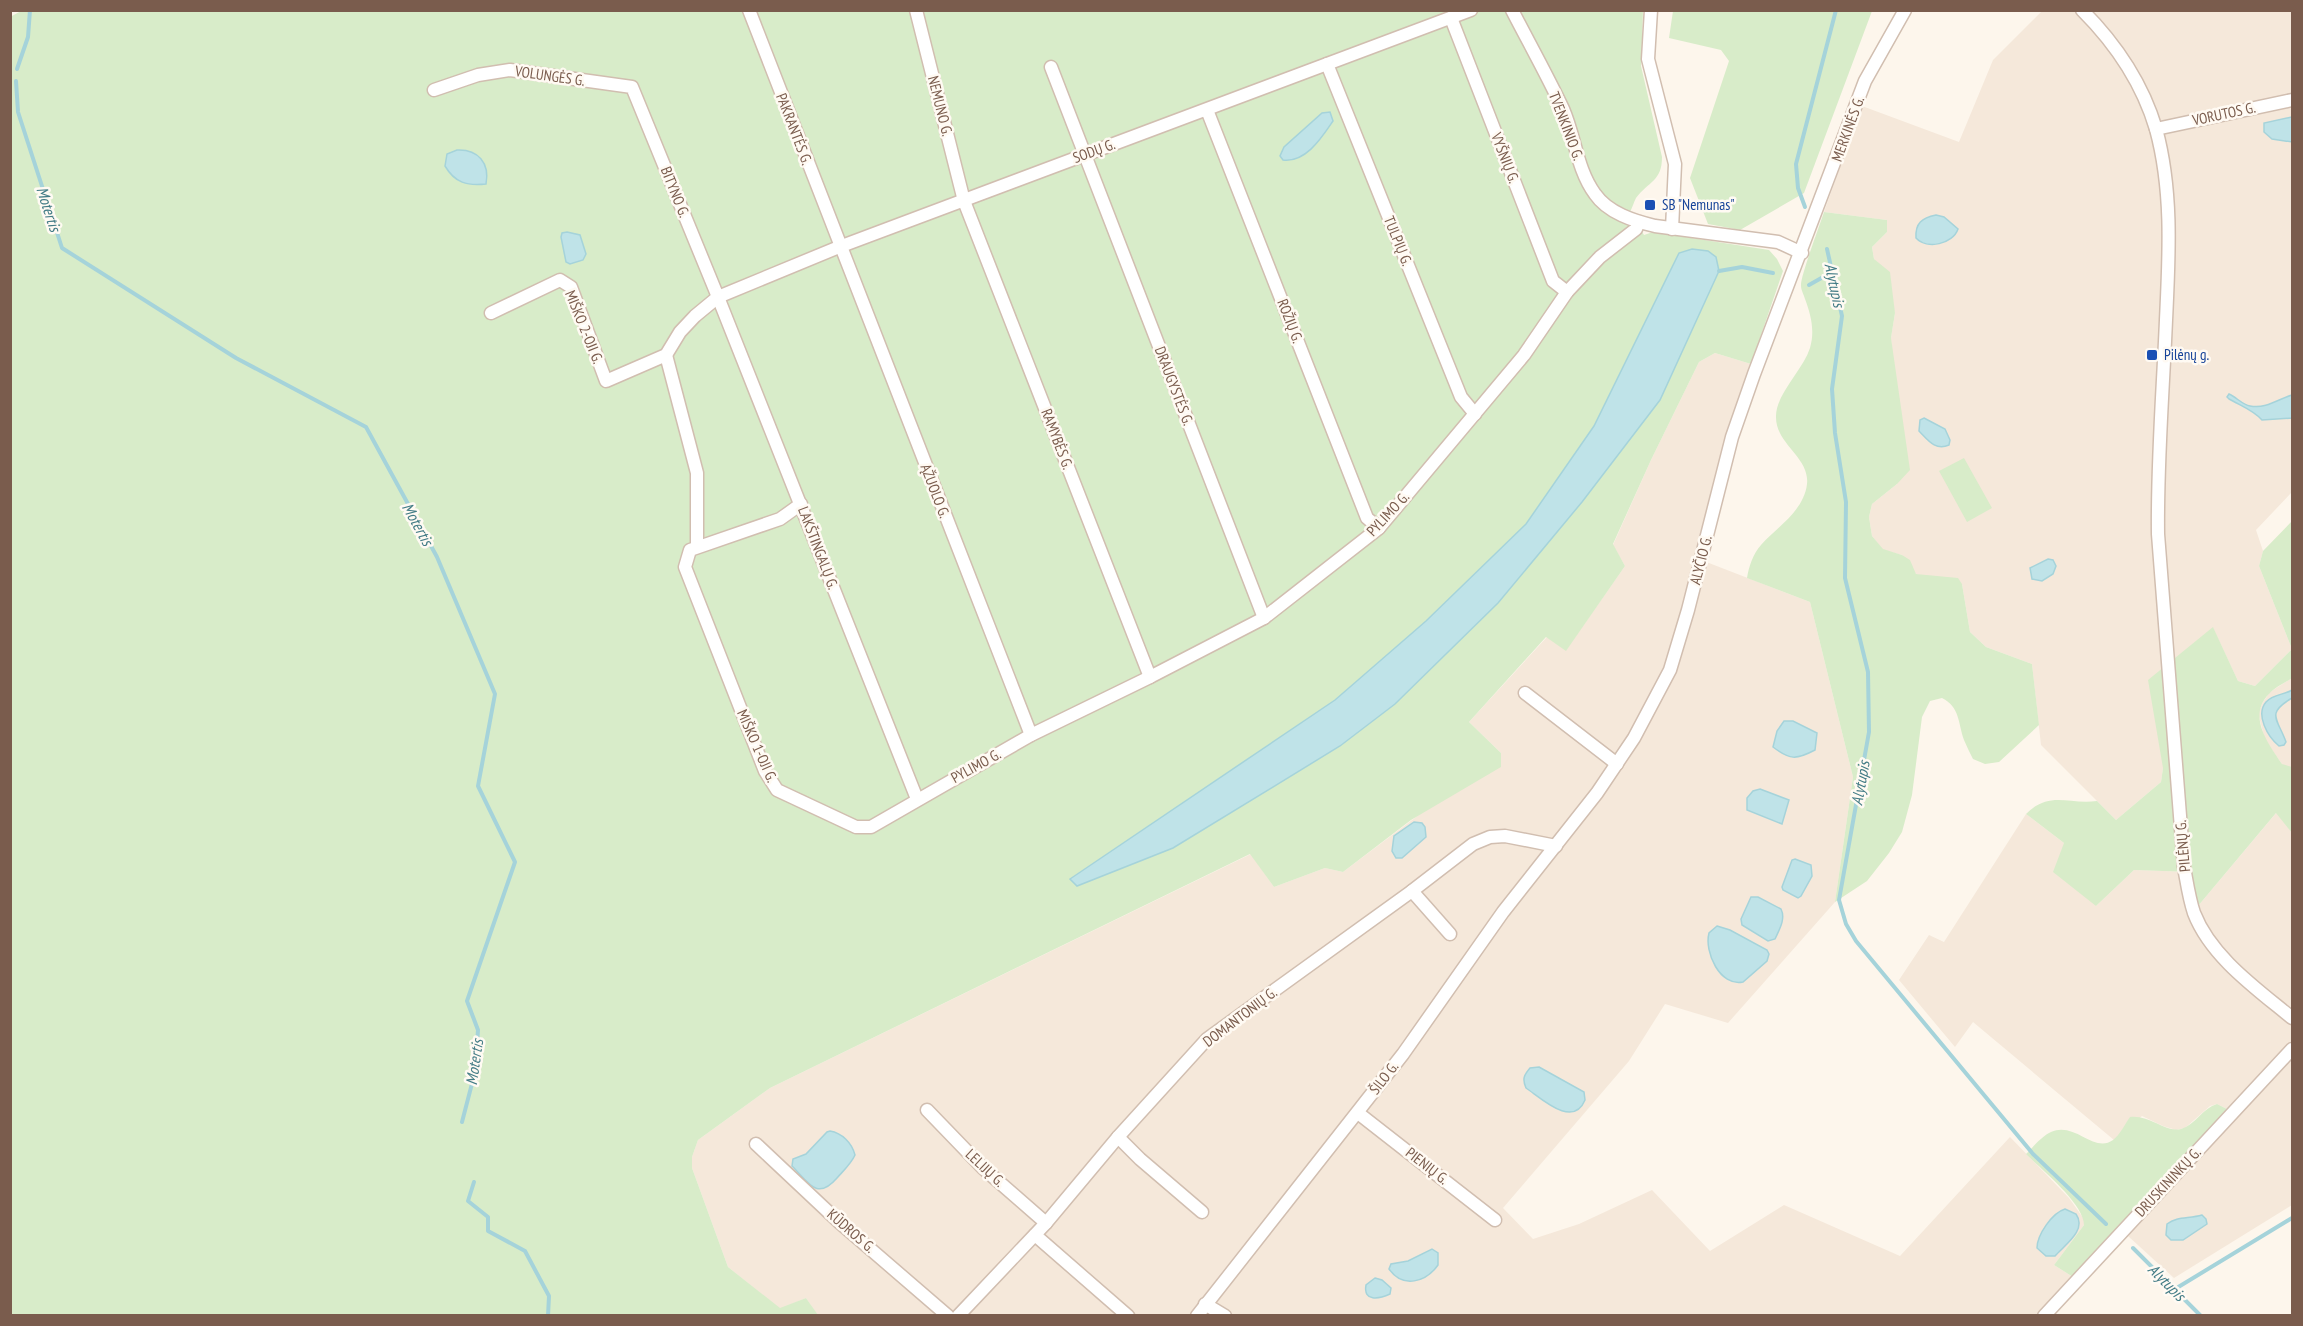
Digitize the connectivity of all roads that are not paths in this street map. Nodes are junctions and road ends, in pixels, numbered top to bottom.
1 (749, 10) edge
2 (916, 10) edge
3 (1471, 10) edge
4 (1512, 10) edge
5 (1650, 10) edge
6 (1905, 10) edge
7 (2082, 10) edge
8 (1451, 18) junction
9 (1327, 64) junction
10 (1051, 66) dead end
11 (632, 87) joint
12 (434, 90) dead end
13 (2292, 100) edge
14 (1207, 110) junction
15 (2156, 129) junction
16 (1085, 154) junction
17 (964, 201) junction
18 (1639, 222) junction
19 (1672, 229) junction
20 (839, 247) junction
21 (1802, 253) junction
22 (1568, 292) junction
23 (718, 297) junction
24 (491, 313) dead end
25 (666, 355) junction
26 (1475, 414) junction
27 (801, 504) junction
28 (1379, 528) junction
29 (692, 550) junction
30 (1264, 618) junction
31 (1150, 677) junction
32 (1525, 693) dead end
33 (1031, 735) junction
34 (1617, 764) junction
35 (917, 799) junction
36 (1556, 846) junction
37 (1412, 891) junction
38 (1450, 934) dead end
39 (2292, 1018) edge
40 (2292, 1049) edge
41 (927, 1110) dead end
42 (1358, 1113) junction
43 (1118, 1137) junction
44 (756, 1144) dead end
45 (1202, 1212) dead end
46 (1496, 1220) dead end
47 (1046, 1223) junction
48 (1035, 1235) junction
49 (1205, 1304) junction
50 (948, 1316) edge
51 (958, 1316) edge
52 (1128, 1316) edge
53 (1197, 1316) edge
54 (1225, 1316) edge
55 (2044, 1316) edge

1 - 20 street, PAKRANTĖS G.
2 - 17 street, NEMUNO G.
3 - 8 street, SODŲ G.
4 - 18 street, TVENKINIO G.
5 - 19 street
6 - 21 street, MERKINĖS G.
7 - 15 street, PILĖNŲ G.
8 - 9 street, SODŲ G.
8 - 22 street, VYŠNIŲ G.
9 - 14 street, SODŲ G.
9 - 26 street, TULPIŲ G.
10 - 16 street, DRAUGYSTĖS G.
11 - 12 street, VOLUNGĖS G.
11 - 23 street, BITYNO G.
13 - 15 street, VORUTOS G.
14 - 16 street, SODŲ G.
14 - 28 street, ROŽIŲ G.
15 - 39 street, PILĖNŲ G.
16 - 17 street, SODŲ G.
16 - 30 street, DRAUGYSTĖS G.
17 - 20 street, SODŲ G.
17 - 31 street, RAMYBĖS G.
18 - 19 street
18 - 22 street, PYLIMO G.
19 - 21 street
20 - 23 street, SODŲ G.
20 - 33 street, ĄŽUOLO G.
21 - 34 street, ALYČIO G.
22 - 26 street, PYLIMO G.
23 - 25 street
23 - 27 street, LAKŠTINGALŲ G.
24 - 25 street, MIŠKO 2-OJI G.
25 - 29 street, MIŠKO 1-OJI G.
26 - 28 street, PYLIMO G.
27 - 29 street
27 - 35 street, LAKŠTINGALŲ G.
28 - 30 street, PYLIMO G.
29 - 35 street, MIŠKO 1-OJI G.
30 - 31 street, PYLIMO G.
31 - 33 street, PYLIMO G.
32 - 34 street
33 - 35 street, PYLIMO G.
34 - 36 street, ALYČIO G.
36 - 37 street, DOMANTONIŲ G.
36 - 42 street, ŠILO G.
37 - 38 street
37 - 43 street, DOMANTONIŲ G.
40 - 55 street, DRUSKININKŲ G.
41 - 47 street, LELIJŲ G.
42 - 46 street, PIENIŲ G.
42 - 49 street, ŠILO G.
43 - 45 street
43 - 47 street, DOMANTONIŲ G.
44 - 50 street, KŪDROS G.
47 - 48 street, DOMANTONIŲ G.
48 - 51 street, DOMANTONIŲ G.
48 - 52 street
49 - 53 street, ŠILO G.
49 - 54 street

